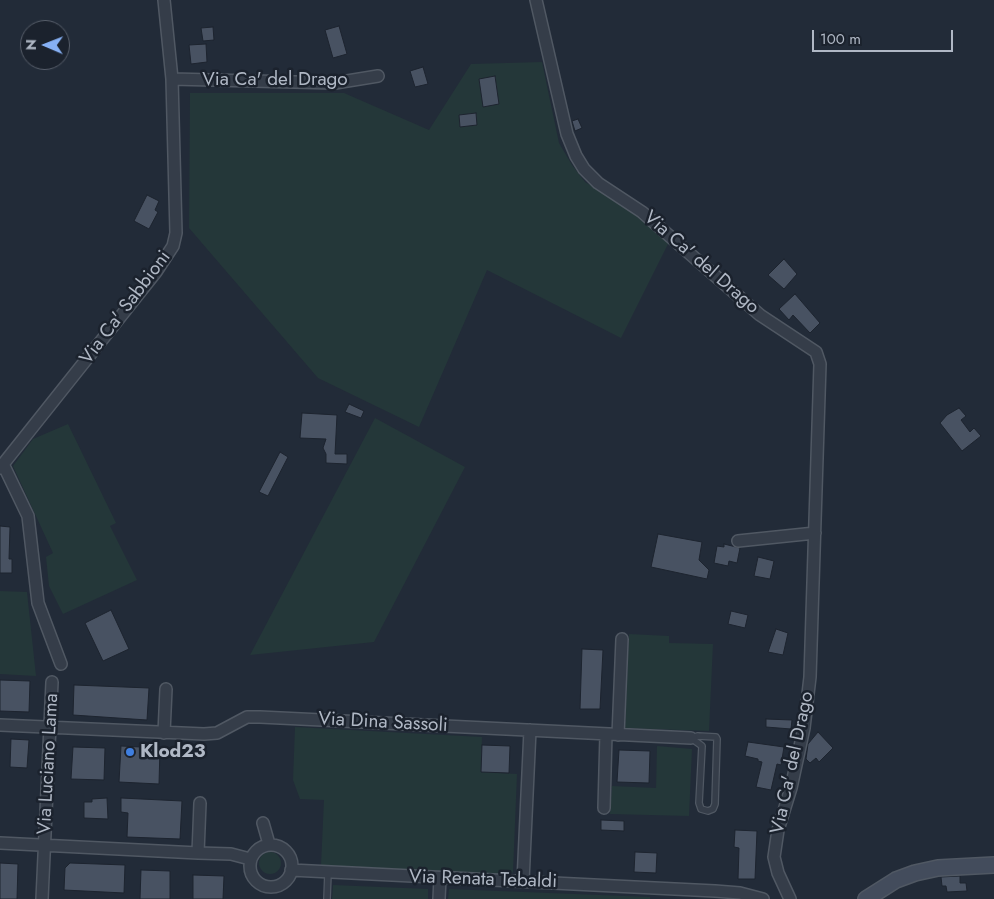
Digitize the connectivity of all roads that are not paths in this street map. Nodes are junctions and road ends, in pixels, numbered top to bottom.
1 (164, 0) edge
2 (536, 0) edge
3 (378, 76) dead end
4 (172, 79) junction
5 (2, 466) edge
6 (815, 533) junction
7 (738, 541) dead end
8 (622, 639) dead end
9 (61, 664) dead end
10 (52, 682) dead end
11 (166, 689) dead end
12 (0, 725) edge
13 (50, 727) junction
14 (530, 730) junction
15 (164, 732) junction
16 (612, 734) junction
17 (691, 738) junction
18 (200, 803) dead end
19 (604, 808) dead end
20 (263, 823) dead end
21 (0, 843) edge
22 (269, 844) junction
23 (45, 845) junction
24 (198, 853) junction
25 (250, 859) junction
26 (994, 865) edge
27 (291, 870) junction
28 (328, 873) junction
29 (440, 878) junction
30 (523, 881) junction
31 (272, 887) junction
32 (660, 894) edge
33 (42, 899) edge
34 (274, 899) edge
35 (327, 899) edge
36 (439, 899) edge
37 (763, 899) edge
38 (790, 899) edge
39 (866, 899) edge

1 - 4 street, Via Ca' Sabbioni
2 - 6 street, Via Ca' del Drago
3 - 4 street, Via Ca' del Drago
4 - 5 street, Via Ca' Sabbioni
5 - 9 street
6 - 7 street
6 - 38 street, Via Ca' del Drago
8 - 16 street
10 - 13 street, Via Luciano Lama
11 - 15 street
12 - 13 street, Via Dina Sassoli
13 - 15 street, Via Dina Sassoli
13 - 23 street, Via Luciano Lama
14 - 15 street, Via Dina Sassoli
14 - 16 street, Via Dina Sassoli
14 - 30 street
16 - 17 street, Via Dina Sassoli
16 - 19 street
17 - 17 lane, Via Dina Sassoli
18 - 24 street
20 - 22 street
21 - 23 street, Via Luciano Lama
22 - 25 street
22 - 27 street
23 - 24 street, Via Luciano Lama
23 - 33 street, Via Luciano Lama
24 - 25 street, Via Luciano Lama
25 - 31 street
26 - 39 street
27 - 28 street, Via Renata Tebaldi
27 - 31 street
28 - 29 street, Via Renata Tebaldi
28 - 35 lane
29 - 30 street, Via Renata Tebaldi
29 - 36 street
30 - 32 street, Via Renata Tebaldi
31 - 34 street
32 - 37 street, Via Renata Tebaldi

